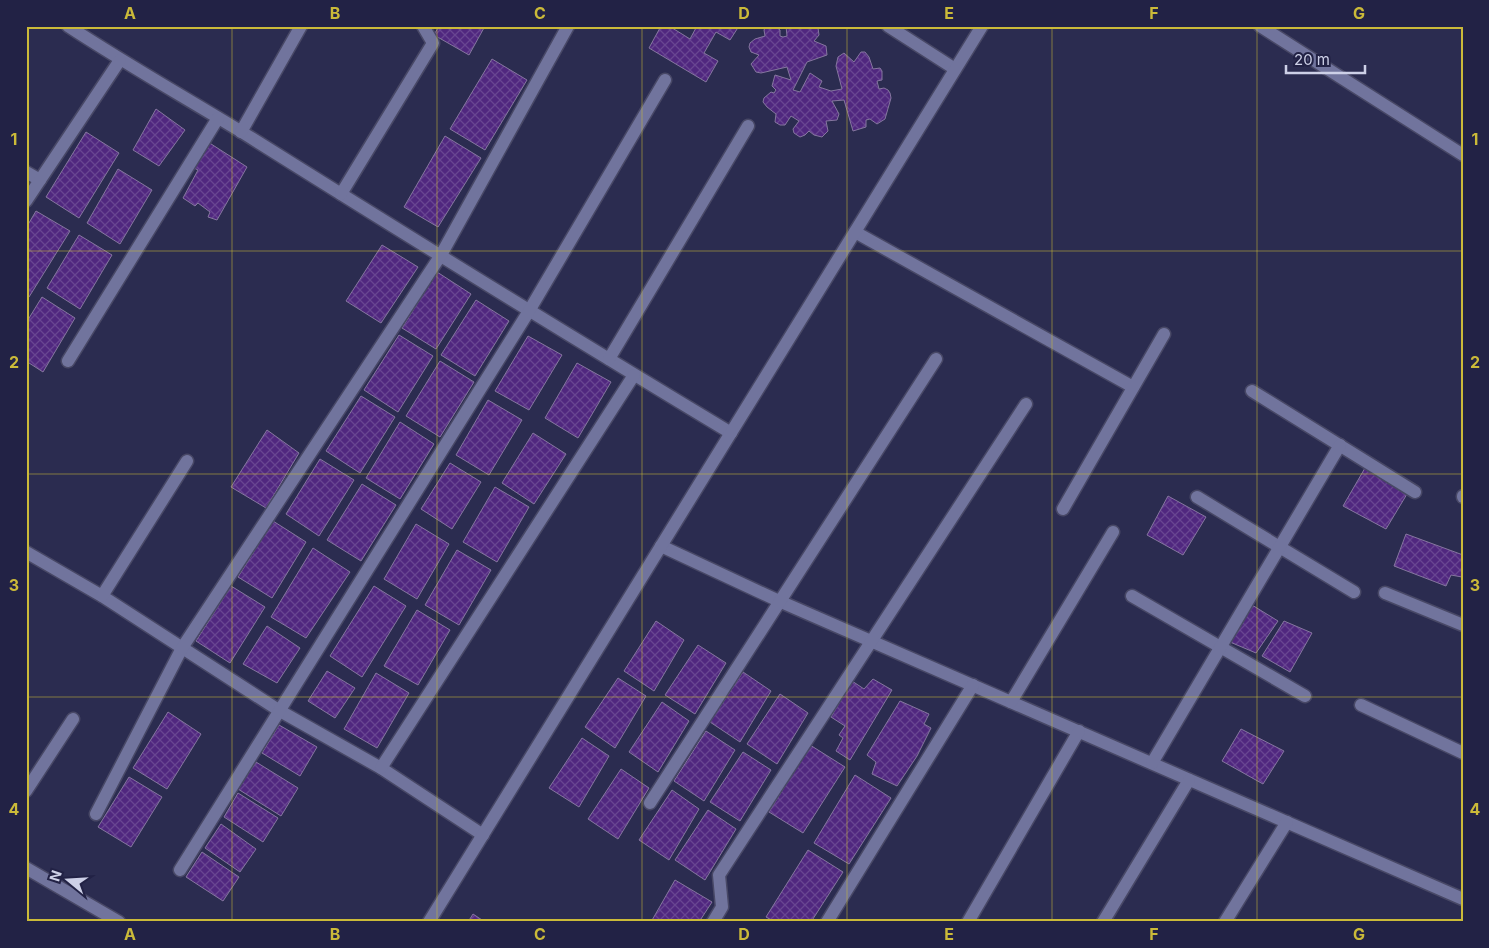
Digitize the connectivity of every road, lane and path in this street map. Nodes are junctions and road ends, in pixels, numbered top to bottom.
1 (68, 26) edge
2 (301, 26) edge
3 (423, 26) edge
4 (568, 26) edge
5 (888, 26) edge
6 (982, 26) edge
7 (1260, 26) edge
8 (120, 60) junction
9 (955, 69) junction
10 (665, 80) dead end
11 (218, 118) junction
12 (748, 126) dead end
13 (241, 132) junction
14 (1463, 155) edge
15 (26, 172) edge
16 (40, 180) junction
17 (341, 194) junction
18 (26, 201) edge
19 (855, 232) junction
20 (441, 255) junction
21 (529, 311) junction
22 (1164, 334) dead end
23 (609, 359) junction
24 (936, 359) dead end
25 (68, 361) dead end
26 (634, 374) junction
27 (1133, 387) junction
28 (1252, 391) dead end
29 (1026, 404) dead end
30 (731, 433) junction
31 (1340, 445) junction
32 (187, 461) dead end
33 (1415, 492) dead end
34 (1196, 497) dead end
35 (1063, 509) dead end
36 (1113, 532) dead end
37 (661, 546) junction
38 (1280, 547) junction
39 (26, 552) edge
40 (1354, 592) dead end
41 (1385, 593) dead end
42 (102, 596) junction
43 (1132, 596) dead end
44 (779, 601) junction
45 (1463, 625) edge
46 (871, 640) junction
47 (1221, 647) junction
48 (182, 648) junction
49 (973, 685) junction
50 (1305, 696) dead end
51 (1011, 702) junction
52 (1361, 705) dead end
53 (280, 711) junction
54 (73, 719) dead end
55 (1079, 732) junction
56 (1463, 753) edge
57 (1152, 763) junction
58 (380, 768) junction
59 (1189, 780) junction
60 (26, 791) edge
61 (650, 803) dead end
62 (96, 814) dead end
63 (1287, 822) junction
64 (483, 834) junction
65 (26, 868) edge
66 (180, 870) dead end
67 (1463, 899) edge
68 (118, 922) edge
69 (429, 922) edge
70 (713, 922) edge
71 (827, 922) edge
72 (968, 922) edge
73 (1103, 922) edge
74 (1226, 922) edge

1 - 8 street
2 - 13 street
3 - 17 street
4 - 20 street
5 - 9 street
6 - 9 street
7 - 14 street
8 - 11 street
8 - 16 street
9 - 19 street
10 - 21 street
11 - 13 street
11 - 25 street
12 - 23 street
13 - 17 street
15 - 16 street
16 - 18 street
17 - 20 street
19 - 27 street
19 - 30 street
20 - 21 street
20 - 48 street
21 - 23 street
21 - 53 street
22 - 27 street
23 - 26 street
24 - 44 street
26 - 30 street
26 - 58 street
27 - 35 street
28 - 31 street
29 - 46 street
30 - 37 street
31 - 33 street
31 - 38 street
32 - 42 street
34 - 38 street
36 - 51 street
37 - 44 street
37 - 64 street
38 - 40 street
38 - 47 street
39 - 42 street
41 - 45 street
42 - 48 street
43 - 47 street
44 - 46 street
44 - 61 street
46 - 49 street
46 - 70 street
47 - 50 street
47 - 57 street
48 - 53 street
48 - 62 street
49 - 51 street
49 - 71 street
51 - 55 street
52 - 56 street
53 - 58 street
53 - 66 street
54 - 60 street
55 - 57 street
55 - 72 street
57 - 59 street
58 - 64 street
59 - 63 street
59 - 73 street
63 - 67 street
63 - 74 street
64 - 69 street
65 - 68 street

